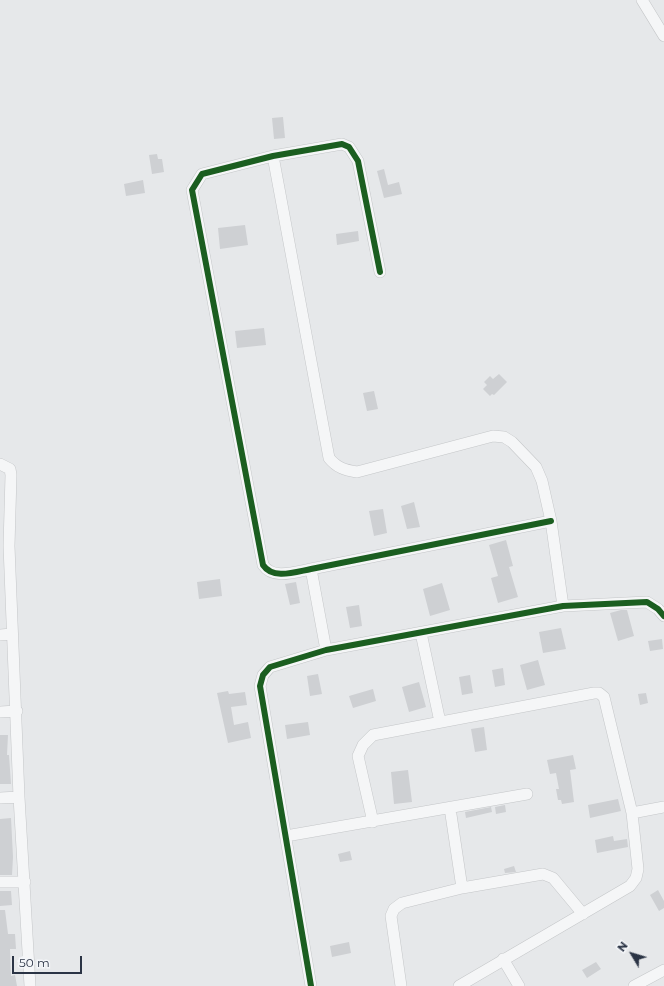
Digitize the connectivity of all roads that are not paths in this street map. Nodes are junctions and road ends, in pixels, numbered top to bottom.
1 (642, 0) edge
2 (664, 36) edge
3 (273, 156) junction
4 (380, 272) dead end
5 (0, 464) edge
6 (552, 521) junction
7 (4, 546) edge
8 (311, 569) junction
9 (563, 606) junction
10 (664, 616) edge
11 (421, 633) junction
12 (12, 634) junction
13 (0, 635) edge
14 (326, 650) junction
15 (17, 711) junction
16 (0, 712) edge
17 (440, 722) junction
18 (527, 794) dead end
19 (19, 797) junction
20 (0, 798) edge
21 (664, 807) edge
22 (450, 808) junction
23 (632, 813) junction
24 (373, 822) junction
25 (286, 836) junction
26 (0, 882) edge
27 (25, 882) junction
28 (462, 888) junction
29 (583, 914) junction
30 (503, 959) junction
31 (664, 970) edge
32 (30, 986) edge
33 (311, 986) edge
34 (401, 986) edge
35 (459, 986) edge
36 (519, 986) edge
37 (634, 986) edge

1 - 2 street
3 - 4 street
3 - 6 street
3 - 8 street
5 - 7 street
6 - 8 street
6 - 9 street
7 - 12 street
8 - 14 street
9 - 10 street
9 - 11 street
11 - 14 street
11 - 17 street
12 - 13 street
12 - 15 street
14 - 25 street
15 - 16 street
15 - 19 street
17 - 23 street
17 - 24 street
18 - 22 street
19 - 20 street
19 - 27 street
21 - 23 street
22 - 24 street
22 - 28 street
23 - 29 street
24 - 25 street
25 - 33 street
26 - 27 street
27 - 32 street
28 - 29 street
28 - 34 street
29 - 30 street
30 - 35 street
30 - 36 street
31 - 37 street

